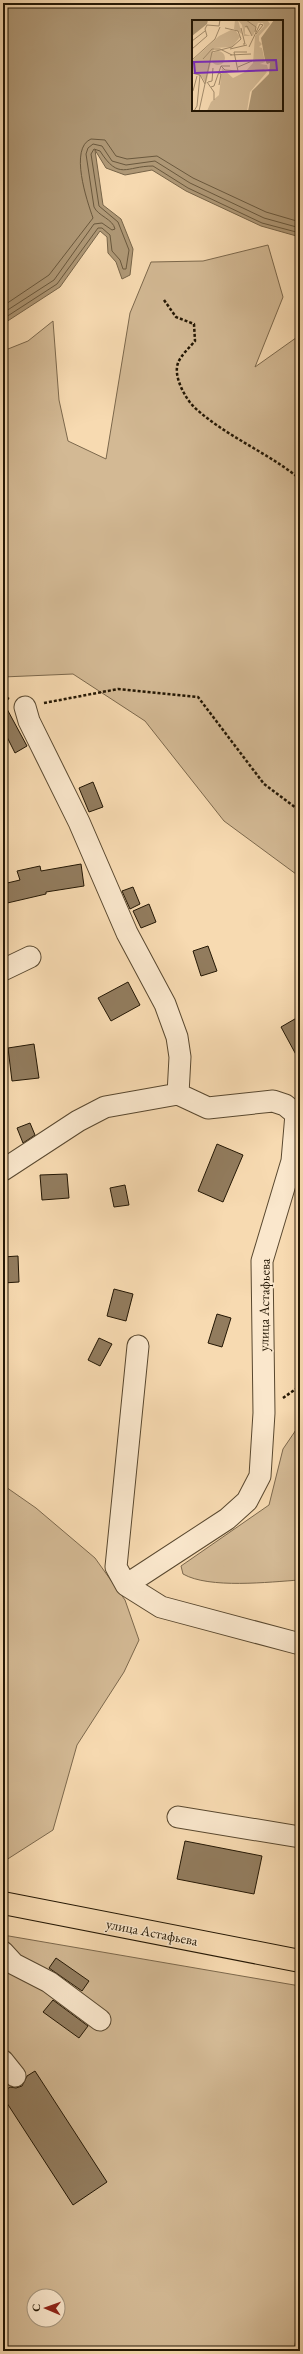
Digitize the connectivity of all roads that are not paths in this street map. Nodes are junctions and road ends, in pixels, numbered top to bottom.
1 (25, 707) road end
2 (30, 957) dead end
3 (3, 970) edge
4 (178, 1094) junction
5 (3, 1170) edge
6 (138, 1346) dead end
7 (126, 1585) junction
8 (300, 1644) edge
9 (178, 1817) dead end
10 (300, 1836) edge
11 (3, 1903) edge
12 (3, 1952) edge
13 (300, 1961) edge
14 (100, 2020) dead end

1 - 4 street
2 - 3 street
4 - 5 street
4 - 7 street, улица Астафьева
6 - 7 street
7 - 8 street
9 - 10 street
11 - 13 main road, улица Астафьева
12 - 14 street

